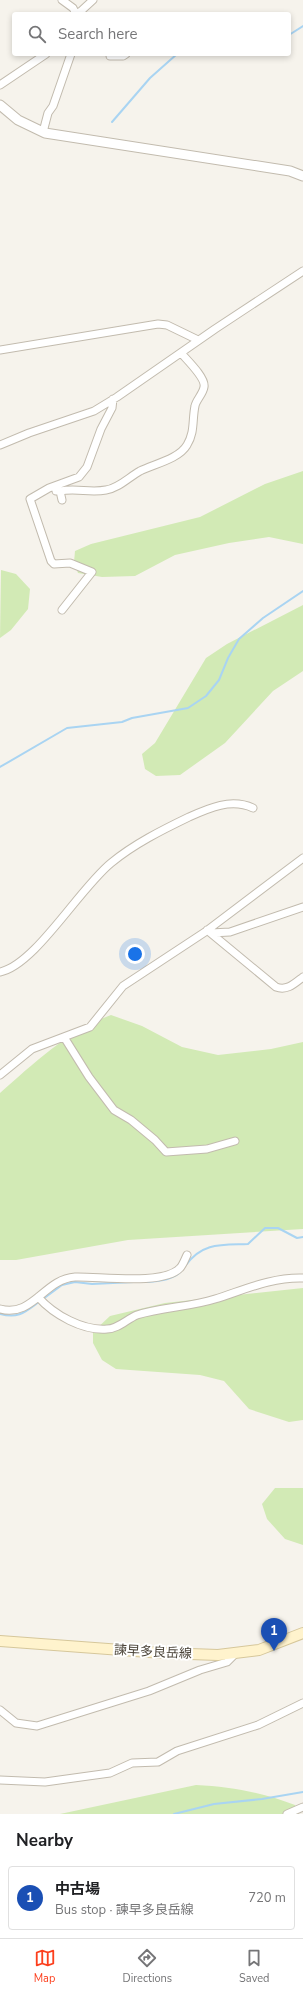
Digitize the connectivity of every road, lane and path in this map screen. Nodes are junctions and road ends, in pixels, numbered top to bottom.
1 (62, 0) edge
2 (93, 0) edge
3 (76, 12) edge
4 (80, 12) edge
5 (43, 56) edge
6 (70, 56) edge
7 (110, 56) edge
8 (123, 56) edge
9 (0, 85) edge
10 (0, 105) edge
11 (43, 132) junction
12 (303, 176) edge
13 (303, 271) edge
14 (198, 340) junction
15 (0, 350) edge
16 (181, 353) junction
17 (114, 399) junction
18 (0, 445) edge
19 (60, 491) junction
20 (41, 493) junction
21 (62, 500) dead end
22 (62, 610) dead end
23 (253, 808) dead end
24 (303, 858) edge
25 (303, 907) edge
26 (209, 932) junction
27 (0, 972) edge
28 (303, 978) edge
29 (64, 1037) junction
30 (0, 1075) edge
31 (235, 1141) dead end
32 (187, 1255) dead end
33 (303, 1278) edge
34 (38, 1297) junction
35 (0, 1309) edge
36 (303, 1633) edge
37 (0, 1641) edge
38 (236, 1653) junction
39 (303, 1703) edge
40 (0, 1710) edge
41 (0, 1780) edge
42 (303, 1806) edge
43 (287, 1814) edge

1 - 3 street
2 - 4 street
5 - 9 street
6 - 11 street
7 - 8 street
10 - 11 street
11 - 12 street
13 - 14 street
14 - 15 street
14 - 16 street
16 - 17 street
16 - 19 street
17 - 18 street
17 - 20 street
19 - 20 street
19 - 21 street
20 - 22 street
23 - 27 street
24 - 26 street
25 - 26 street
26 - 28 street
26 - 29 street
29 - 30 street
29 - 31 street
32 - 34 street
33 - 34 street
34 - 35 street
36 - 38 main road, 諫早多良岳線
37 - 38 main road, 諫早多良岳線
38 - 40 street
39 - 41 street
42 - 43 street

